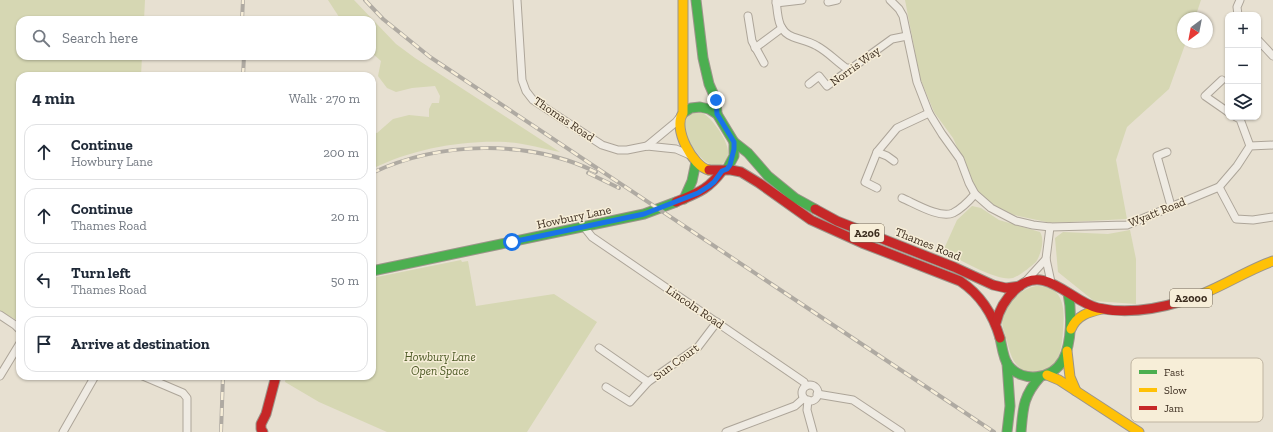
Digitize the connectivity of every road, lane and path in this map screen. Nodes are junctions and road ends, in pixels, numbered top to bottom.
1 (517, 0) edge
2 (683, 0) edge
3 (696, 0) edge
4 (802, 0) edge
5 (837, 0) edge
6 (890, 0) edge
7 (1240, 0) edge
8 (776, 2) edge
9 (828, 2) dead end
10 (1238, 12) edge
11 (748, 16) dead end
12 (782, 28) junction
13 (907, 36) junction
14 (1261, 43) edge
15 (755, 48) junction
16 (1273, 56) edge
17 (764, 63) dead end
18 (852, 68) junction
19 (1222, 80) dead end
20 (809, 84) dead end
21 (1225, 110) edge
22 (929, 113) junction
23 (717, 114) junction
24 (681, 115) junction
25 (1240, 120) edge
26 (734, 142) junction
27 (1273, 145) edge
28 (647, 146) junction
29 (1250, 146) junction
30 (877, 152) junction
31 (1167, 152) dead end
32 (694, 159) junction
33 (894, 161) dead end
34 (725, 170) junction
35 (1219, 187) junction
36 (877, 188) dead end
37 (975, 194) junction
38 (902, 198) dead end
39 (684, 199) junction
40 (1171, 206) junction
41 (1273, 217) edge
42 (584, 227) junction
43 (1050, 227) junction
44 (1046, 259) junction
45 (1273, 261) edge
46 (376, 271) edge
47 (1051, 282) junction
48 (1022, 284) junction
49 (1068, 293) junction
50 (1102, 309) junction
51 (0, 315) edge
52 (717, 322) junction
53 (996, 323) junction
54 (16, 326) edge
55 (1070, 336) junction
56 (599, 348) dead end
57 (16, 350) edge
58 (1067, 352) junction
59 (1007, 363) junction
60 (0, 376) edge
61 (1044, 376) junction
62 (93, 380) edge
63 (161, 380) edge
64 (275, 380) edge
65 (648, 382) junction
66 (806, 386) junction
67 (606, 387) dead end
68 (1076, 391) junction
69 (817, 394) junction
70 (806, 399) junction
71 (262, 430) edge
72 (63, 432) edge
73 (186, 432) edge
74 (726, 432) edge
75 (813, 432) edge
76 (901, 432) edge
77 (1007, 432) edge
78 (1021, 432) edge
79 (1139, 432) edge

1 - 28 street, Thomas Road
2 - 24 main road
3 - 23 main road, Thames Road
4 - 8 street
5 - 9 street
6 - 13 street
7 - 10 street
8 - 12 street
11 - 15 street
12 - 15 street
12 - 18 street
13 - 18 street, Norris Way
13 - 22 street
14 - 16 street
15 - 17 street
18 - 20 street, Norris Way
19 - 21 street
22 - 30 street
22 - 37 street
23 - 24 main road
23 - 26 main road, Thames Road
24 - 28 street, Thomas Road
24 - 32 main road
25 - 29 street
26 - 34 main road
26 - 48 main road, Thames Road / A206
27 - 29 street
28 - 32 street, Thomas Road
29 - 35 street, Wyatt Road
30 - 33 street
30 - 36 street
31 - 40 street
32 - 34 main road, Thames Road
32 - 39 main road
34 - 39 main road, Howbury Lane
34 - 53 main road, Thames Road / A206
35 - 40 street, Wyatt Road
35 - 41 street
37 - 38 street
37 - 43 street, Wyatt Road
39 - 42 main road, Howbury Lane
40 - 43 street, Wyatt Road
42 - 46 main road, Howbury Lane
42 - 52 street, Lincoln Road
43 - 44 street
44 - 47 street
44 - 48 street
45 - 50 main road, A2000
47 - 48 main road, Thames Road
47 - 49 main road
48 - 53 main road
49 - 50 main road, A2000
49 - 55 main road
50 - 55 main road, A2000
51 - 54 street
52 - 65 street, Sun Court
52 - 66 street, Lincoln Road
53 - 59 main road, Thames Road
55 - 58 main road
56 - 65 street, Sun Court
57 - 60 street
58 - 61 main road
58 - 68 main road
59 - 61 main road
59 - 77 main road, Thames Road
61 - 68 main road
61 - 78 main road
62 - 72 street
63 - 73 street
64 - 71 main road
65 - 67 street, Sun Court
66 - 69 street, Lincoln Road
66 - 70 street
68 - 79 main road
69 - 70 street
69 - 76 street
70 - 74 street
70 - 75 street

